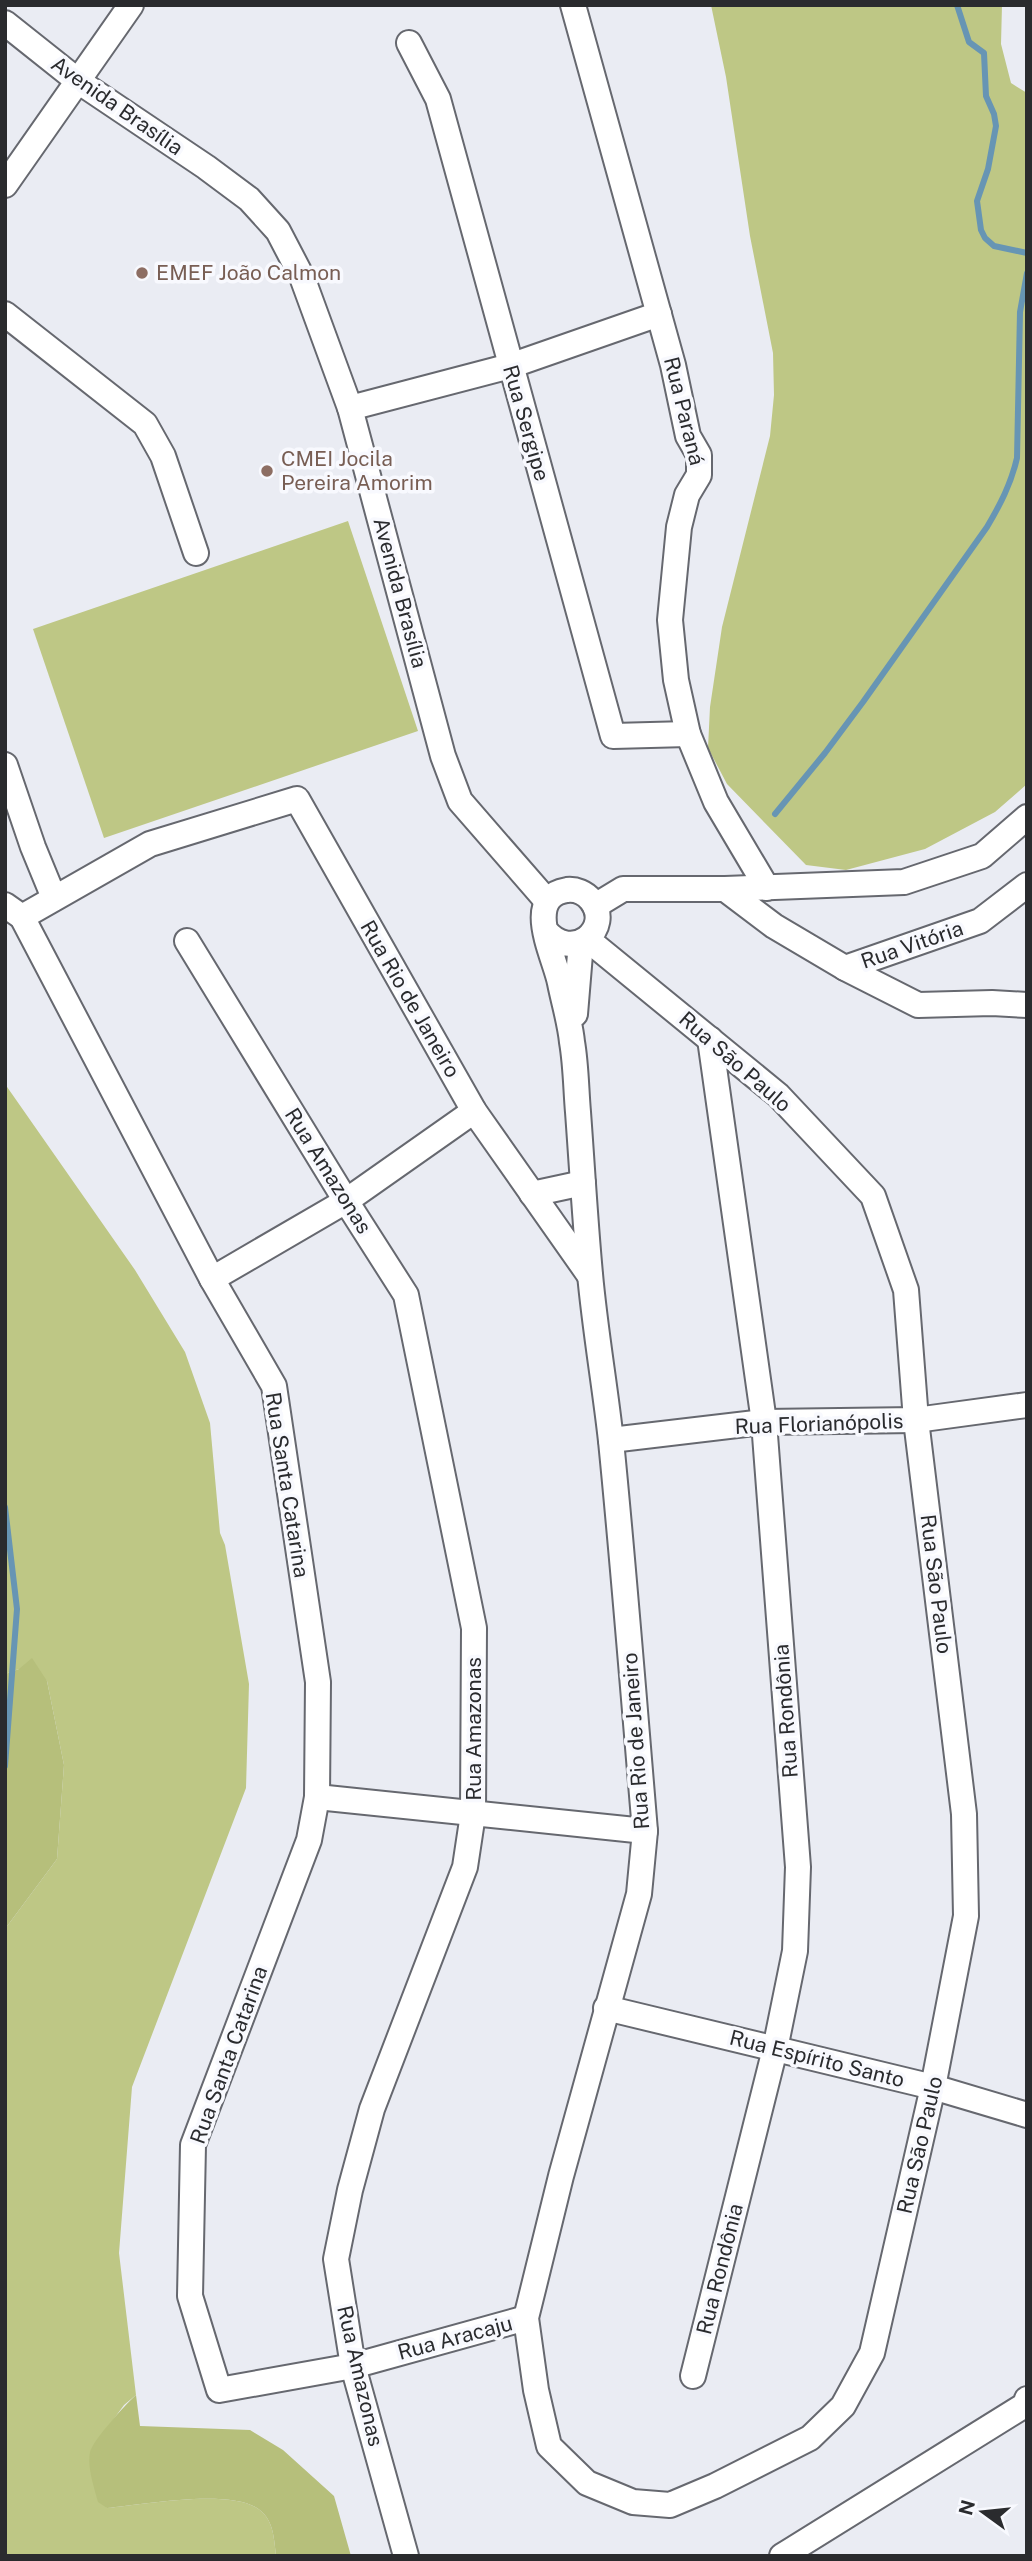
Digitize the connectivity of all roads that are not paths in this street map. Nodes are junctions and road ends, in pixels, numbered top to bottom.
1 (131, 5) edge
2 (573, 5) edge
3 (5, 23) edge
4 (409, 43) dead end
5 (78, 81) junction
6 (5, 185) edge
7 (5, 314) edge
8 (659, 314) junction
9 (510, 366) junction
10 (351, 408) junction
11 (196, 553) dead end
12 (688, 734) junction
13 (5, 765) edge
14 (297, 799) joint
15 (1027, 817) edge
16 (1027, 886) edge
17 (767, 888) junction
18 (725, 890) junction
19 (54, 898) junction
20 (547, 901) junction
21 (595, 906) junction
22 (13, 911) edge
23 (545, 930) junction
24 (187, 941) dead end
25 (584, 941) junction
26 (845, 968) junction
27 (1027, 1005) edge
28 (710, 1039) junction
29 (573, 1042) junction
30 (474, 1111) junction
31 (583, 1183) junction
32 (532, 1194) junction
33 (345, 1201) junction
34 (590, 1276) junction
35 (212, 1279) junction
36 (1027, 1405) edge
37 (916, 1420) junction
38 (764, 1422) junction
39 (611, 1440) junction
40 (317, 1797) junction
41 (473, 1814) junction
42 (645, 1831) junction
43 (606, 2008) junction
44 (775, 2049) junction
45 (933, 2087) junction
46 (1027, 2115) edge
47 (526, 2318) junction
48 (353, 2366) junction
49 (693, 2376) dead end
50 (219, 2390) joint
51 (1026, 2402) edge
52 (406, 2556) edge
53 (782, 2556) edge

1 - 5 street
2 - 8 street, Rua Paraná
3 - 5 street, Avenida Brasília
4 - 9 street, Rua Sergipe
5 - 6 street
5 - 10 street, Avenida Brasília
7 - 11 street
8 - 9 street
8 - 12 street, Rua Paraná
9 - 10 street
9 - 12 street, Rua Sergipe
10 - 20 street, Avenida Brasília
12 - 17 street, Rua Paraná
13 - 19 street
14 - 19 street, Rua Santa Catarina
14 - 30 street, Rua Rio de Janeiro
15 - 17 street
16 - 26 street, Rua Vitória
17 - 18 street
18 - 21 street
18 - 26 street, Rua Vitória
19 - 22 street, Rua Santa Catarina
20 - 21 street
20 - 23 street
21 - 25 street
22 - 35 street, Rua Santa Catarina
23 - 25 street
23 - 29 street, Rua Rio de Janeiro
24 - 33 street, Rua Amazonas
25 - 28 street, Rua São Paulo
25 - 29 street, Rua Rio de Janeiro
26 - 27 street
28 - 37 street, Rua São Paulo
28 - 38 street, Rua Rondônia
29 - 31 street, Rua Rio de Janeiro
30 - 32 street, Rua Rio de Janeiro
30 - 33 street
31 - 32 street
31 - 34 street, Rua Rio de Janeiro
32 - 34 street, Rua Rio de Janeiro
33 - 35 street
33 - 41 street, Rua Amazonas
34 - 39 street, Rua Rio de Janeiro
35 - 40 street, Rua Santa Catarina
36 - 37 street, Rua Florianópolis
37 - 38 street, Rua Florianópolis
37 - 45 street, Rua São Paulo
38 - 39 street, Rua Florianópolis
38 - 44 street, Rua Rondônia
39 - 42 street, Rua Rio de Janeiro
40 - 41 street
40 - 50 street, Rua Santa Catarina
41 - 42 street
41 - 48 street, Rua Amazonas
42 - 43 street, Rua Rio de Janeiro
43 - 44 street, Rua Espírito Santo
43 - 47 street, Rua Rio de Janeiro
44 - 45 street, Rua Espírito Santo
44 - 49 street, Rua Rondônia
45 - 46 street, Rua Espírito Santo
45 - 47 street, Rua São Paulo
47 - 48 street, Rua Aracaju
48 - 50 street, Rua Aracaju
48 - 52 street, Rua Amazonas
51 - 53 street

